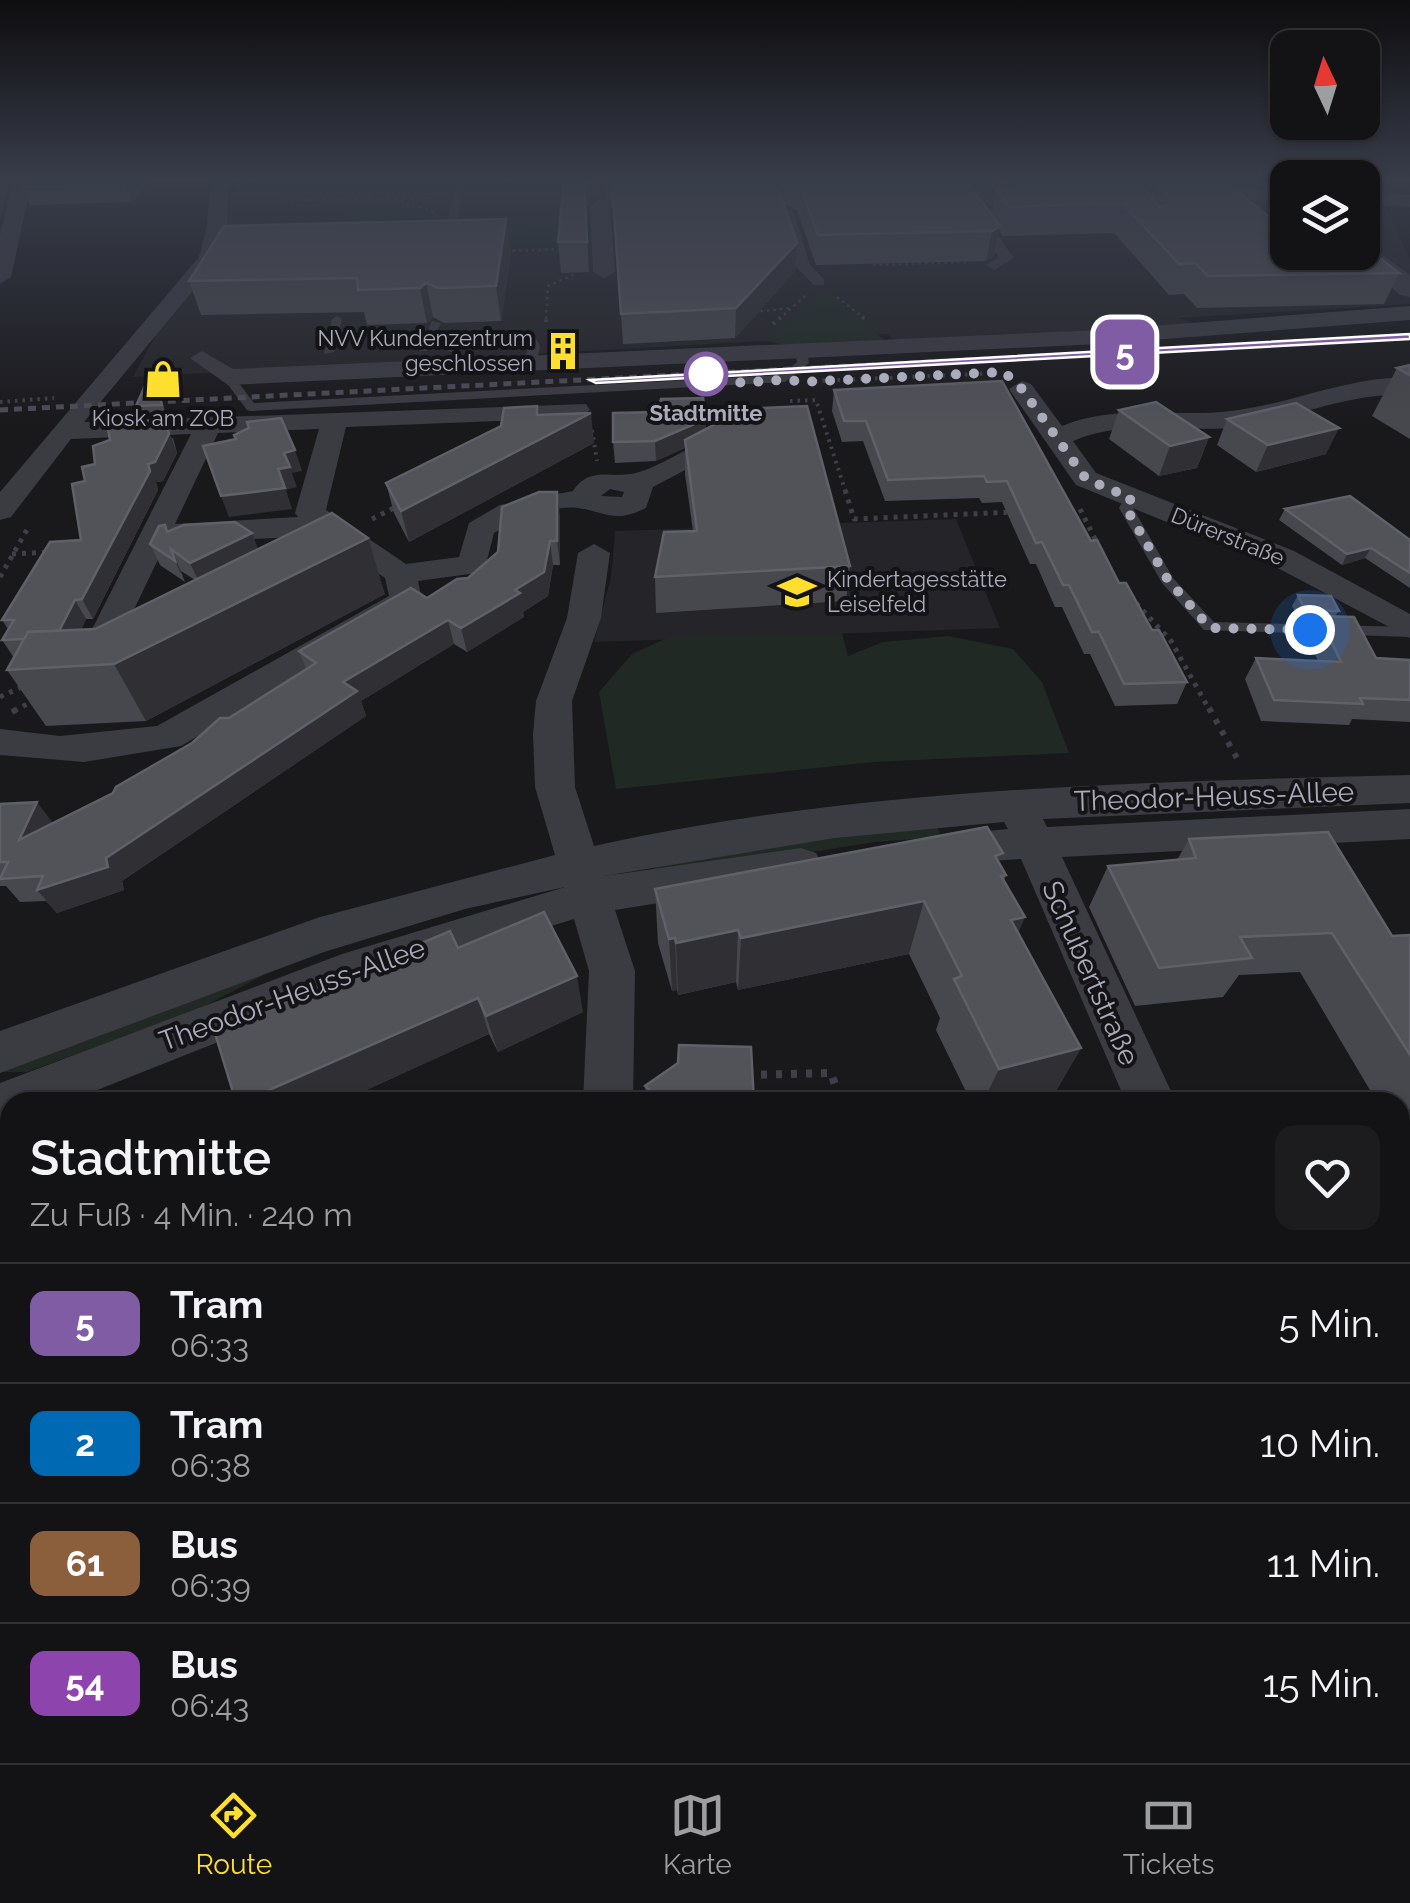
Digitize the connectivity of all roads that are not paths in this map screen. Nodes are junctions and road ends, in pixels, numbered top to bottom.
1 (206, 262) edge
2 (604, 262) edge
3 (802, 262) edge
4 (1380, 263) edge
5 (604, 272) road end
6 (820, 282) road end
7 (1410, 289) edge
8 (1410, 313) edge
9 (337, 319) dead end
10 (436, 323) edge
11 (423, 349) junction
12 (328, 352) junction
13 (801, 352) junction
14 (450, 357) junction
15 (202, 358) junction
16 (531, 361) junction
17 (122, 362) junction
18 (228, 377) junction
19 (1410, 386) edge
20 (1022, 389) road end
21 (577, 410) edge
22 (335, 418) junction
23 (210, 424) junction
24 (64, 430) junction
25 (1058, 438) junction
26 (709, 450) edge
27 (1128, 503) junction
28 (0, 511) edge
29 (328, 529) junction
30 (155, 534) junction
31 (594, 553) dead end
32 (395, 571) junction
33 (1410, 630) edge
34 (100, 647) edge
35 (0, 742) edge
36 (1410, 789) edge
37 (1025, 823) junction
38 (1410, 824) edge
39 (584, 883) junction
40 (0, 1052) edge
41 (36, 1092) edge
42 (608, 1092) edge
43 (1146, 1092) edge

1 - 17 street
2 - 5 street
3 - 6 street
4 - 7 street
8 - 13 street
9 - 12 lane
10 - 11 lane
11 - 12 street
11 - 14 street
12 - 15 street
13 - 16 street
13 - 18 lane
14 - 16 street
14 - 16 lane
14 - 18 street
15 - 17 street
15 - 18 street
17 - 24 street
19 - 25 street
20 - 25 street, Dürerstraße
21 - 22 street
22 - 23 street
22 - 29 street
23 - 24 street
23 - 30 street
24 - 28 street
25 - 27 street, Dürerstraße
26 - 32 street
27 - 33 street, Dürerstraße
27 - 33 lane
29 - 30 street
29 - 32 street
30 - 34 street
31 - 39 street
32 - 35 street
36 - 37 street, Theodor-Heuss-Allee
37 - 38 street, Theodor-Heuss-Allee
37 - 39 street, Theodor-Heuss-Allee
37 - 43 street, Schubertstraße
39 - 40 street, Theodor-Heuss-Allee
39 - 41 street, Theodor-Heuss-Allee
39 - 42 street

